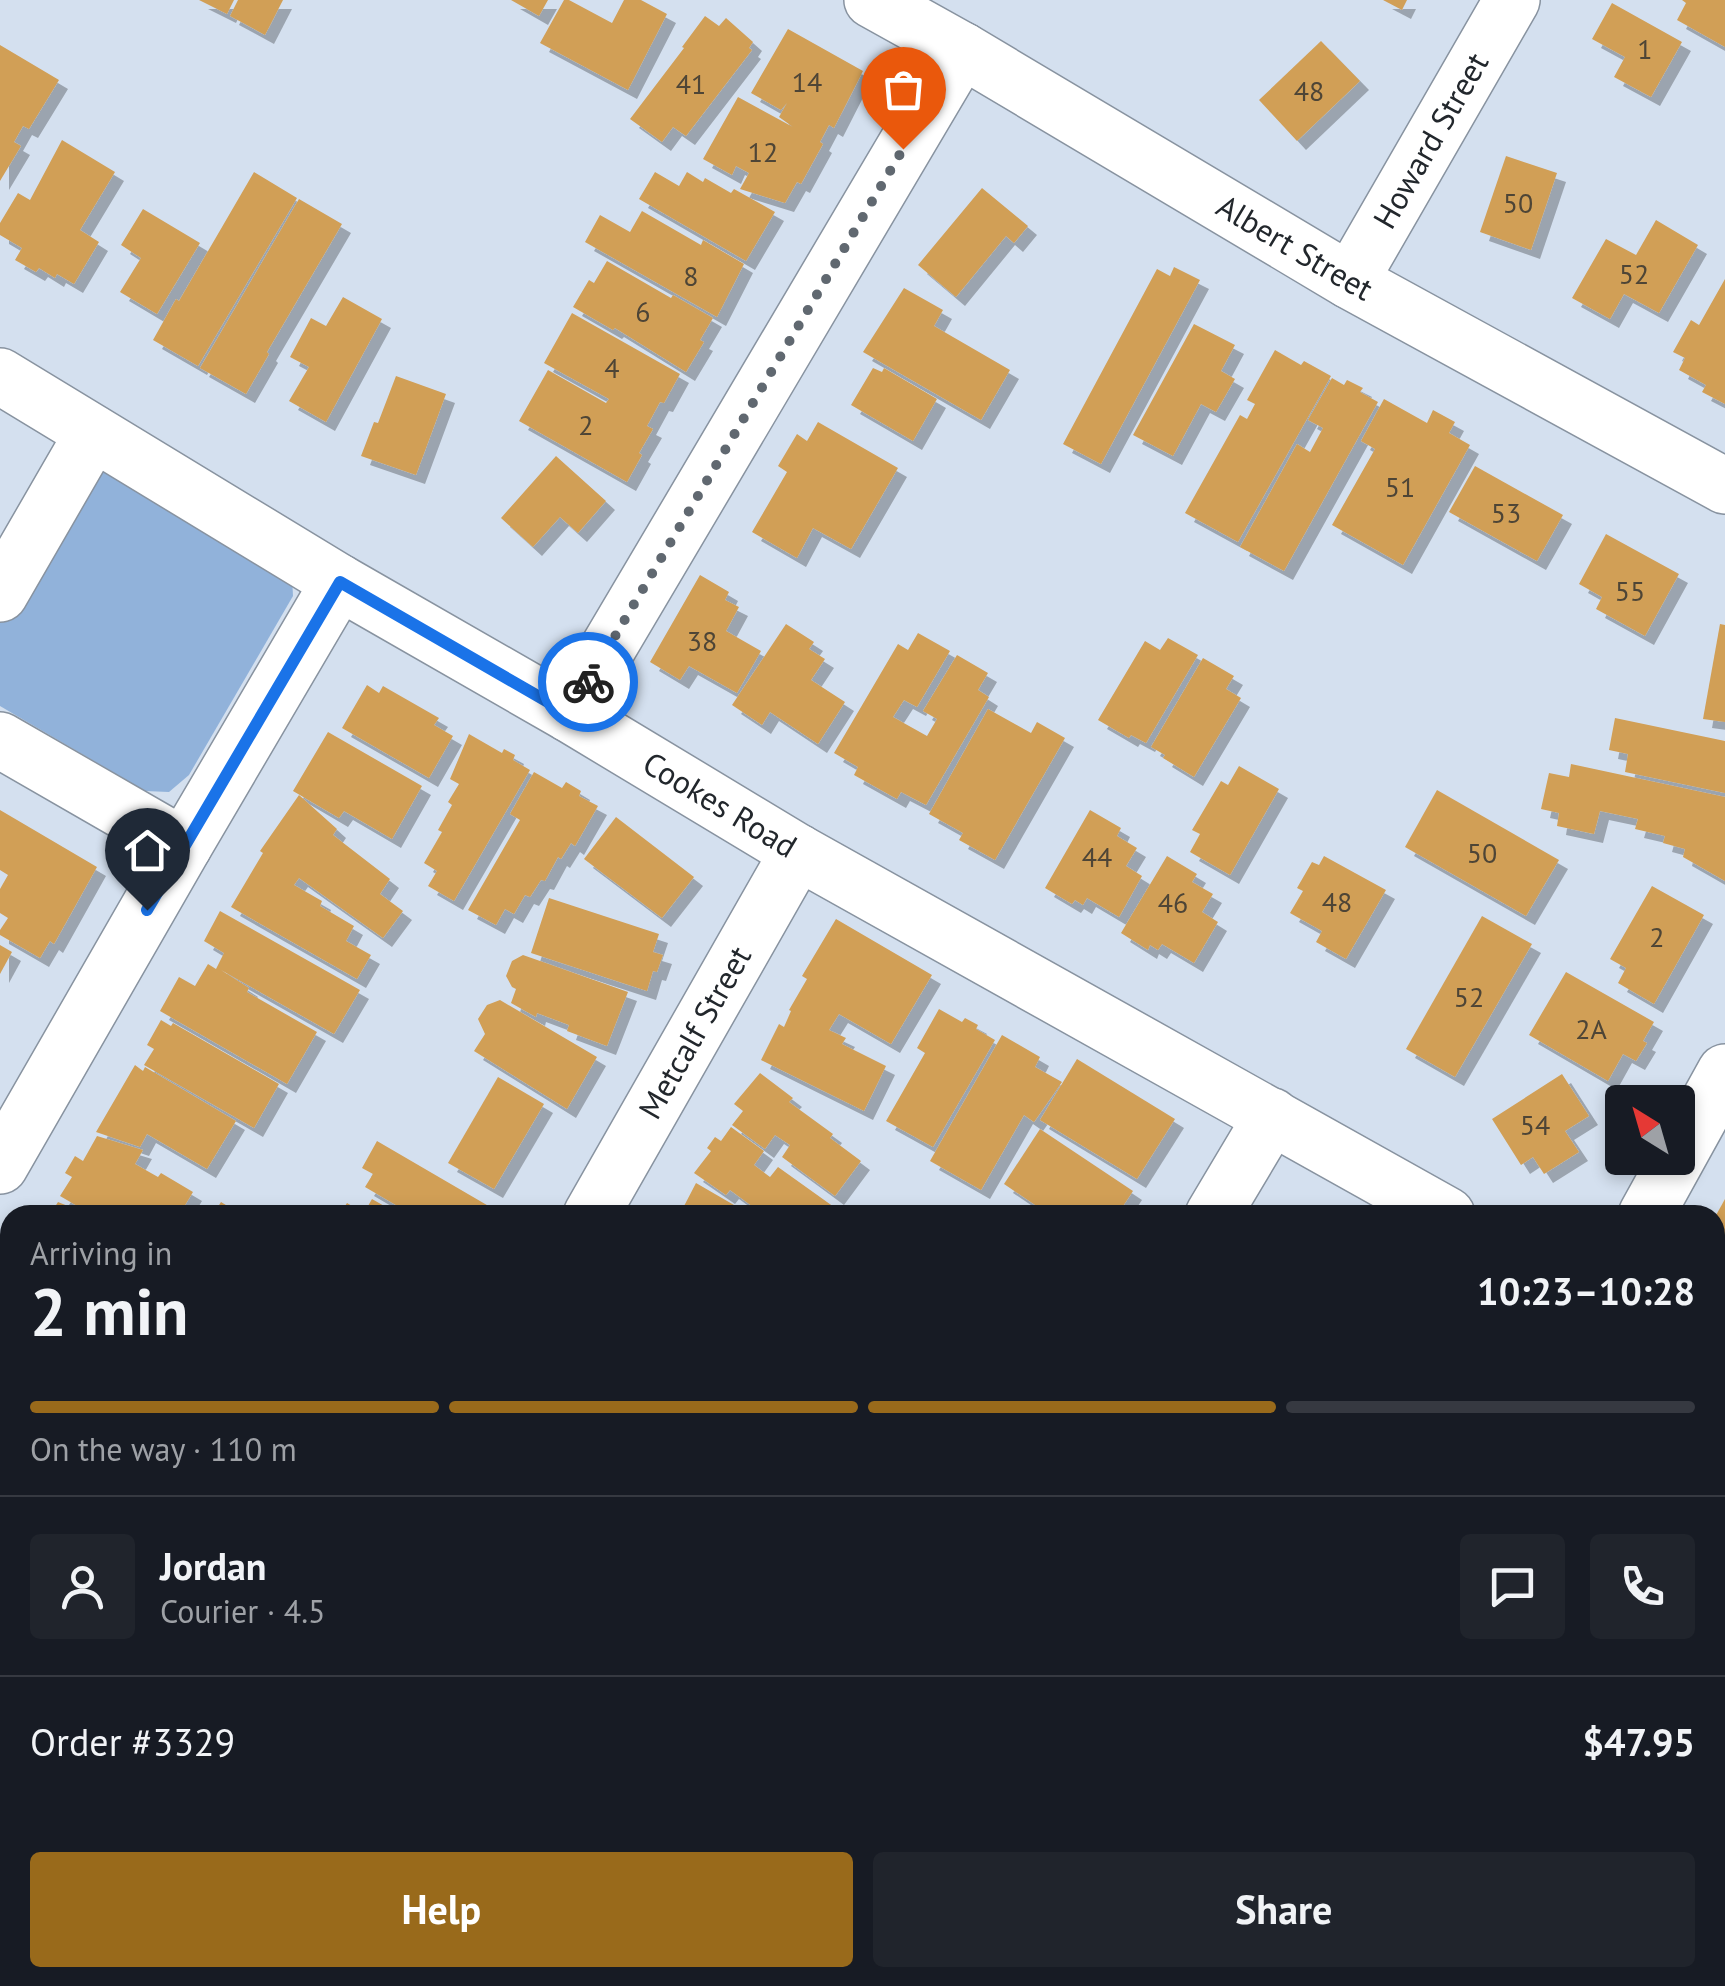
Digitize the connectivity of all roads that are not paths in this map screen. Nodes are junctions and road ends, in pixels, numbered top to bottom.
1 (872, 0) edge
2 (1512, 0) edge
3 (962, 50) junction
4 (1350, 280) junction
5 (0, 376) edge
6 (94, 433) junction
7 (1725, 486) edge
8 (340, 582) junction
9 (0, 594) edge
10 (569, 714) junction
11 (0, 740) edge
12 (184, 846) junction
13 (798, 852) junction
14 (1725, 1072) edge
15 (1272, 1116) junction
16 (0, 1166) edge
17 (597, 1205) edge
18 (1219, 1205) edge
19 (1429, 1205) edge
20 (1652, 1205) edge

1 - 3 street, Albert Street
2 - 4 street, Howard Street
3 - 4 street, Albert Street
3 - 10 street
4 - 7 street, Albert Street
5 - 6 street, Cookes Road
6 - 8 street, Cookes Road
6 - 9 street
8 - 10 street, Cookes Road
8 - 12 street
10 - 13 street, Cookes Road
11 - 12 street
12 - 16 street
13 - 15 street, Cookes Road
13 - 17 street, Metcalf Street
14 - 20 street
15 - 18 street
15 - 19 street, Cookes Road

